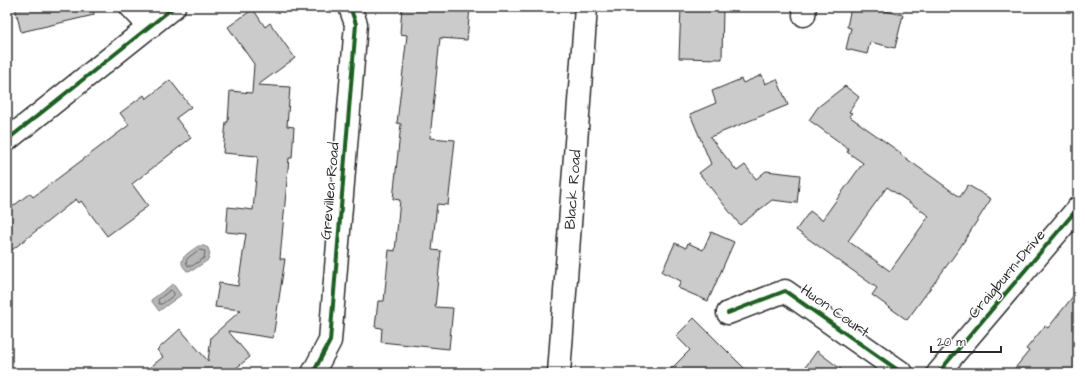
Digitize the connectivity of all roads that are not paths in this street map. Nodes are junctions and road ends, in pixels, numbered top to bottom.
1 (131, 7) edge
2 (174, 7) edge
3 (350, 7) edge
4 (586, 7) edge
5 (150, 27) junction
6 (7, 140) edge
7 (1078, 208) edge
8 (728, 313) dead end
9 (313, 373) edge
10 (559, 373) edge
11 (902, 373) edge
12 (938, 373) edge

1 - 5 street
2 - 5 street
3 - 9 street, Grevillea Road
4 - 10 street, Black Road
5 - 6 street
7 - 12 street, Craigburn Drive
8 - 11 street, Huon Court

